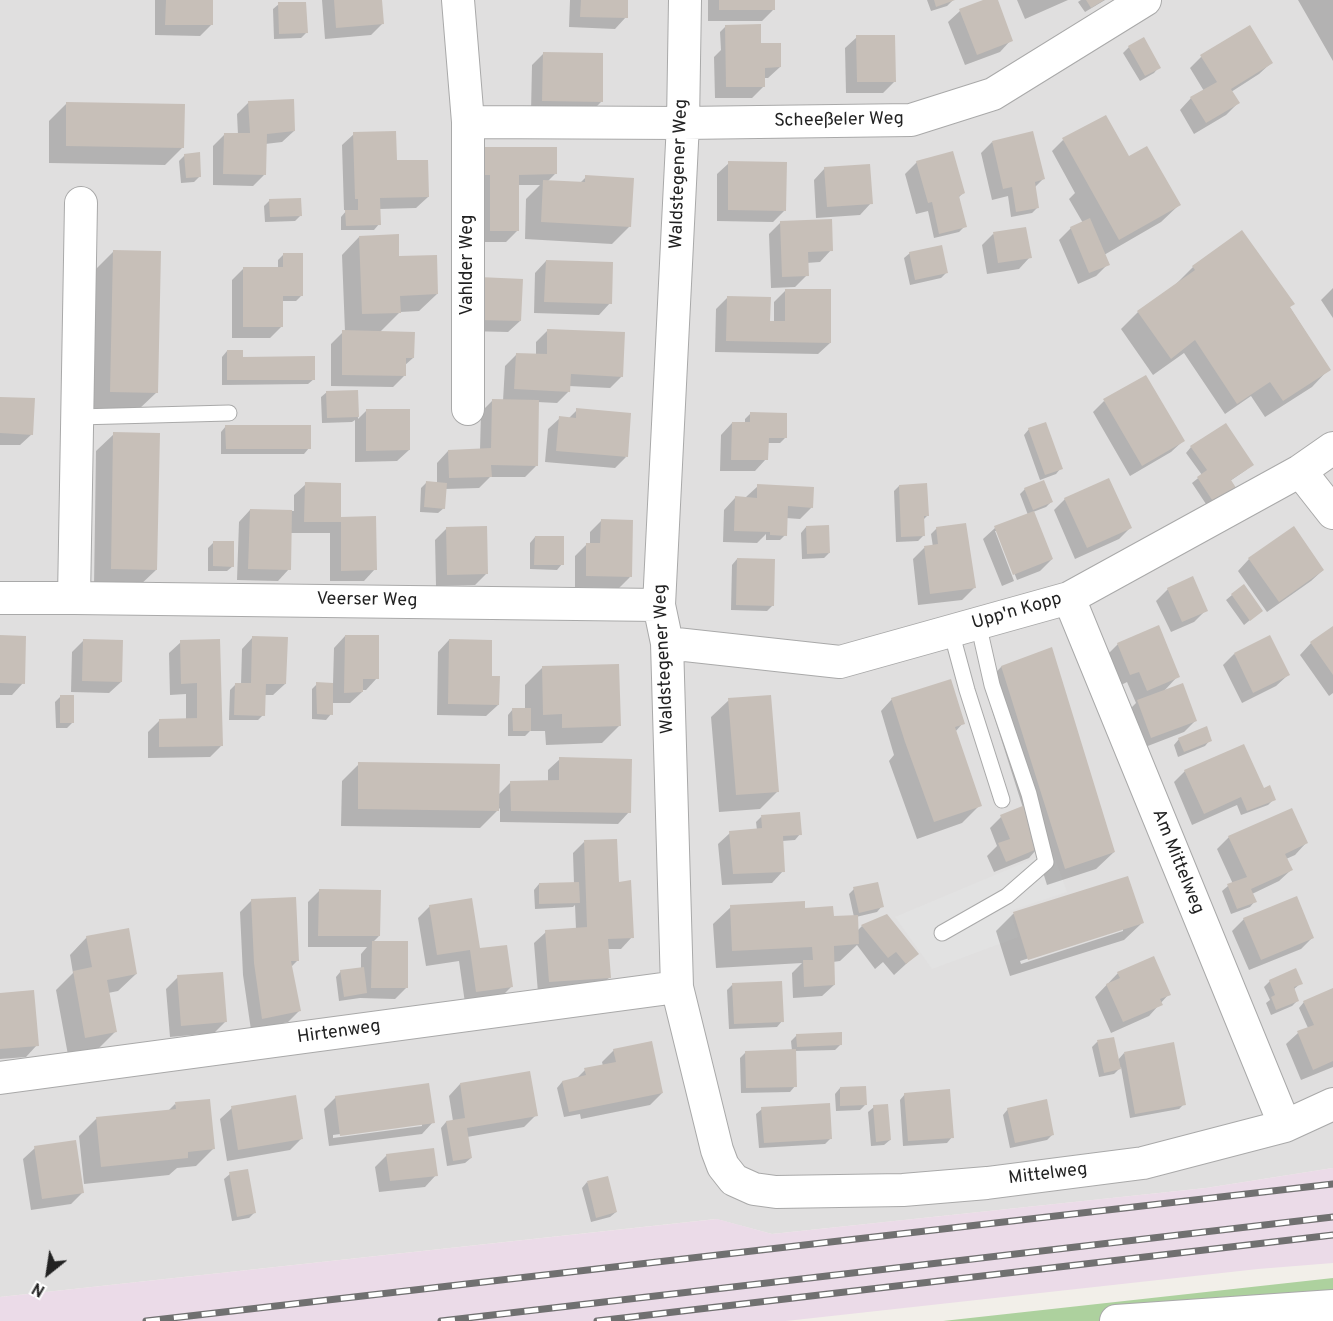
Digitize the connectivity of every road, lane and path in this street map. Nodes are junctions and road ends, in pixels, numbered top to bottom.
1 (458, 0) edge
2 (685, 0) edge
3 (1145, 0) edge
4 (468, 122) junction
5 (683, 123) junction
6 (81, 203) dead end
7 (468, 409) dead end
8 (228, 413) dead end
9 (78, 417) junction
10 (1333, 448) edge
11 (1300, 471) junction
12 (1333, 513) edge
13 (0, 598) edge
14 (75, 598) junction
15 (1069, 598) junction
16 (659, 605) junction
17 (965, 627) junction
18 (667, 643) junction
19 (1002, 800) dead end
20 (942, 933) dead end
21 (677, 987) junction
22 (0, 1078) edge
23 (1333, 1104) edge
24 (1285, 1126) junction
25 (754, 1189) joint
26 (1333, 1306) edge
27 (1116, 1321) edge

1 - 4 street, Vahlder Weg
2 - 5 street, Waldstegener Weg
3 - 5 street, Scheeßeler Weg
4 - 5 street
4 - 7 street, Vahlder Weg
5 - 16 street, Waldstegener Weg
6 - 9 street
8 - 9 lane
9 - 14 street
10 - 11 street, Upp'n Kopp
11 - 12 street
11 - 15 street, Upp'n Kopp
13 - 14 street, Veerser Weg
14 - 16 street, Veerser Weg
15 - 17 street, Upp'n Kopp
15 - 24 street, Am Mittelweg
16 - 18 street, Waldstegener Weg
17 - 18 street, Upp'n Kopp
17 - 19 lane
17 - 20 lane
18 - 21 street, Waldstegener Weg
21 - 22 street, Hirtenweg
21 - 25 street, Waldstegener Weg
23 - 24 street, Mittelweg
24 - 25 street, Mittelweg
26 - 27 street

